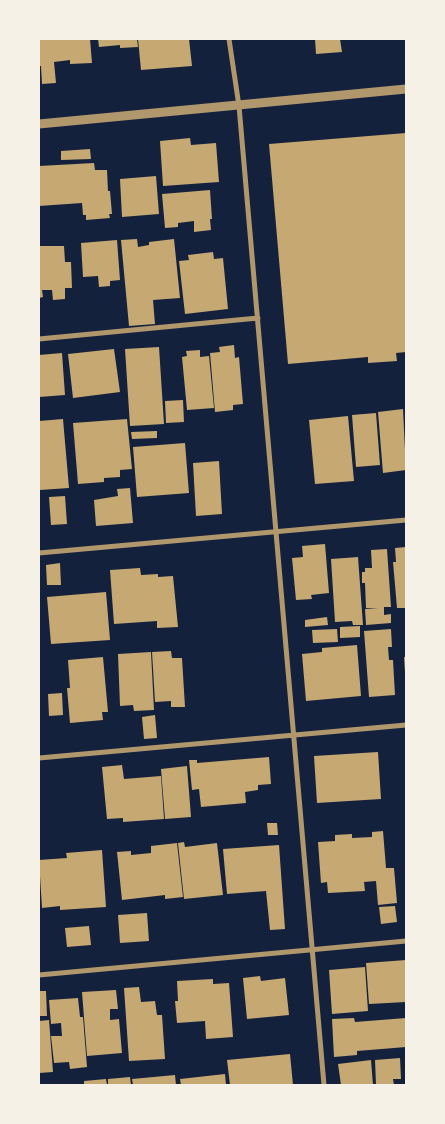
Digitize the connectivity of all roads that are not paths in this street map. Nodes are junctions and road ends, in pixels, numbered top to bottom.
1 (229, 39) edge
2 (406, 89) edge
3 (239, 106) junction
4 (39, 124) edge
5 (258, 318) junction
6 (39, 339) edge
7 (406, 520) edge
8 (276, 533) junction
9 (39, 553) edge
10 (406, 725) edge
11 (294, 735) junction
12 (39, 758) edge
13 (406, 941) edge
14 (313, 950) junction
15 (39, 975) edge
16 (324, 1085) edge

1 - 3 street
2 - 3 street
3 - 4 street
3 - 5 street
5 - 6 street
5 - 8 street
7 - 8 street
8 - 9 street
8 - 11 street
10 - 11 street
11 - 12 street
11 - 14 street
13 - 14 street
14 - 15 street
14 - 16 street

